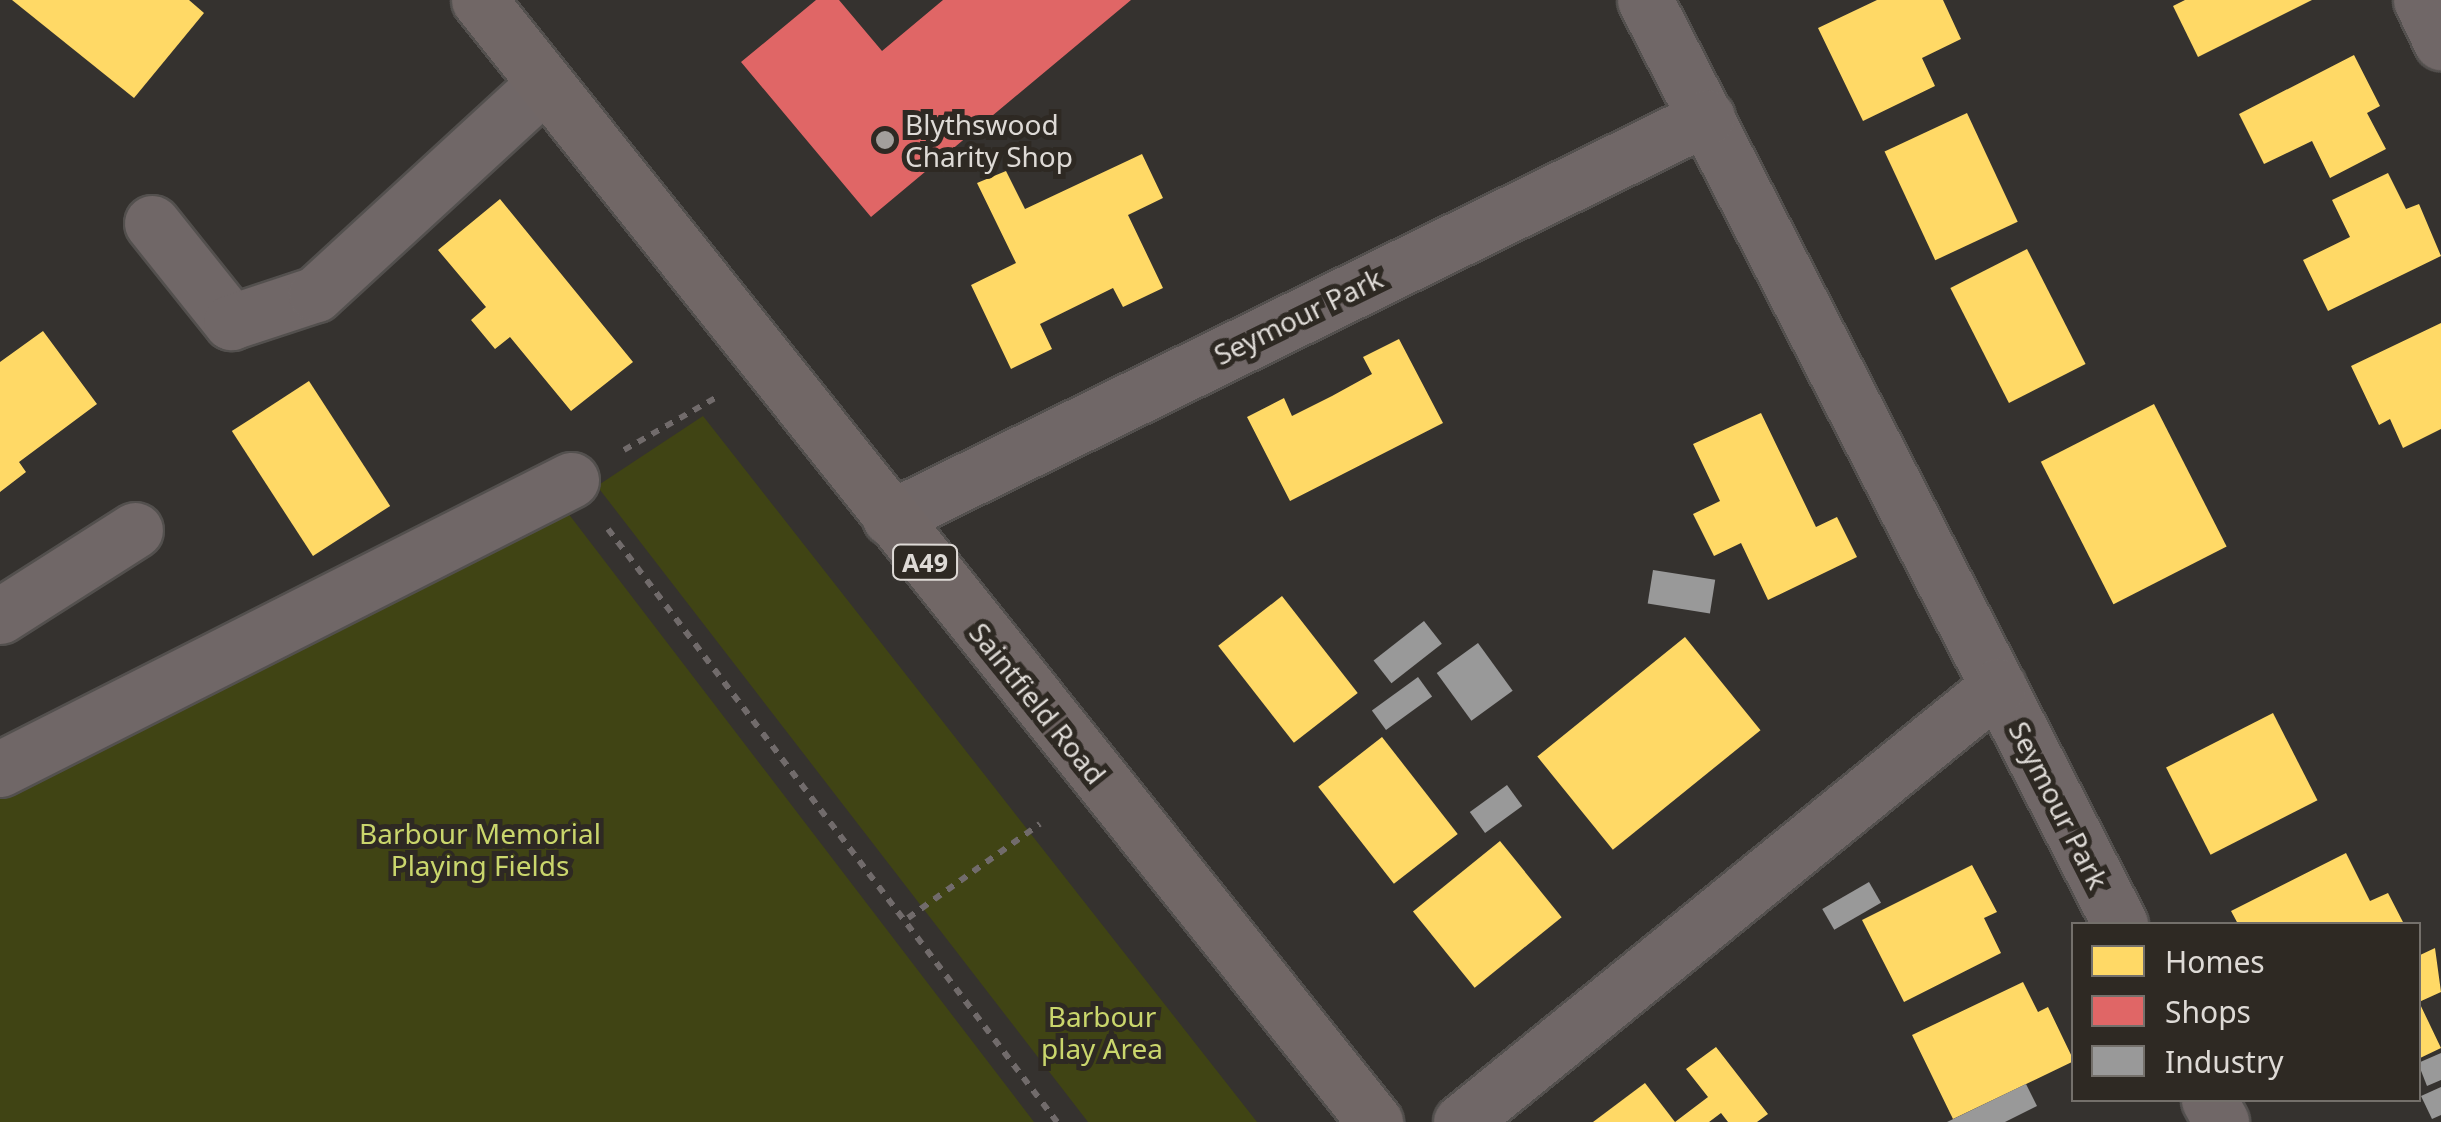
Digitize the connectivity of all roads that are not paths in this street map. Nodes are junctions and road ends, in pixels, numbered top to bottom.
1 (479, 0) edge
2 (1646, 0) edge
3 (2421, 0) edge
4 (2441, 42) edge
5 (544, 84) junction
6 (1706, 116) junction
7 (152, 223) dead end
8 (571, 480) road end
9 (890, 518) junction
10 (135, 530) dead end
11 (0, 616) edge
12 (1998, 686) junction
13 (0, 770) edge
14 (2119, 922) edge
15 (1375, 1122) edge
16 (1461, 1122) edge

1 - 5 main road, Saintfield Road / A49
2 - 6 street, Seymour Park
3 - 4 street
5 - 7 street
5 - 9 main road, Saintfield Road / A49
6 - 9 street, Seymour Park
6 - 12 street, Seymour Park
8 - 13 street
9 - 15 main road, Saintfield Road / A49
10 - 11 street
12 - 14 street, Seymour Park
12 - 16 street, Seymour Park

